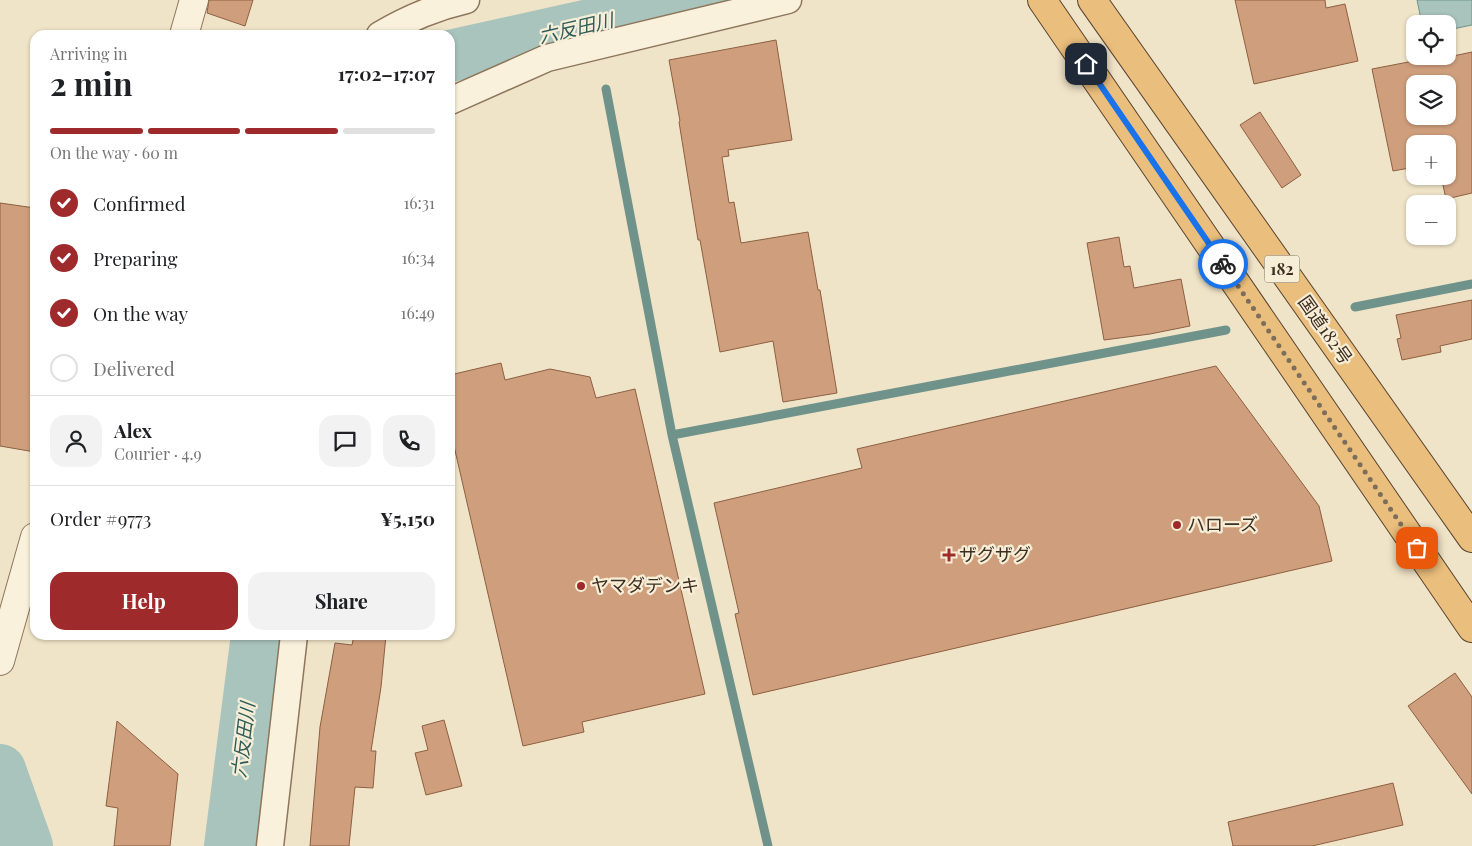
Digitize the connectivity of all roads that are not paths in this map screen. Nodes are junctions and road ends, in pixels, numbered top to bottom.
1 (194, 0) edge
2 (466, 0) edge
3 (788, 0) edge
4 (1042, 0) edge
5 (1092, 0) edge
6 (185, 30) edge
7 (388, 30) edge
8 (455, 99) edge
9 (1472, 538) edge
10 (30, 555) edge
11 (1472, 628) edge
12 (293, 640) edge
13 (1, 658) edge
14 (270, 846) edge

1 - 6 street
2 - 7 street
3 - 8 street
4 - 11 highway, 182
5 - 9 highway, 国道182号 / 182
10 - 13 street
12 - 14 street

